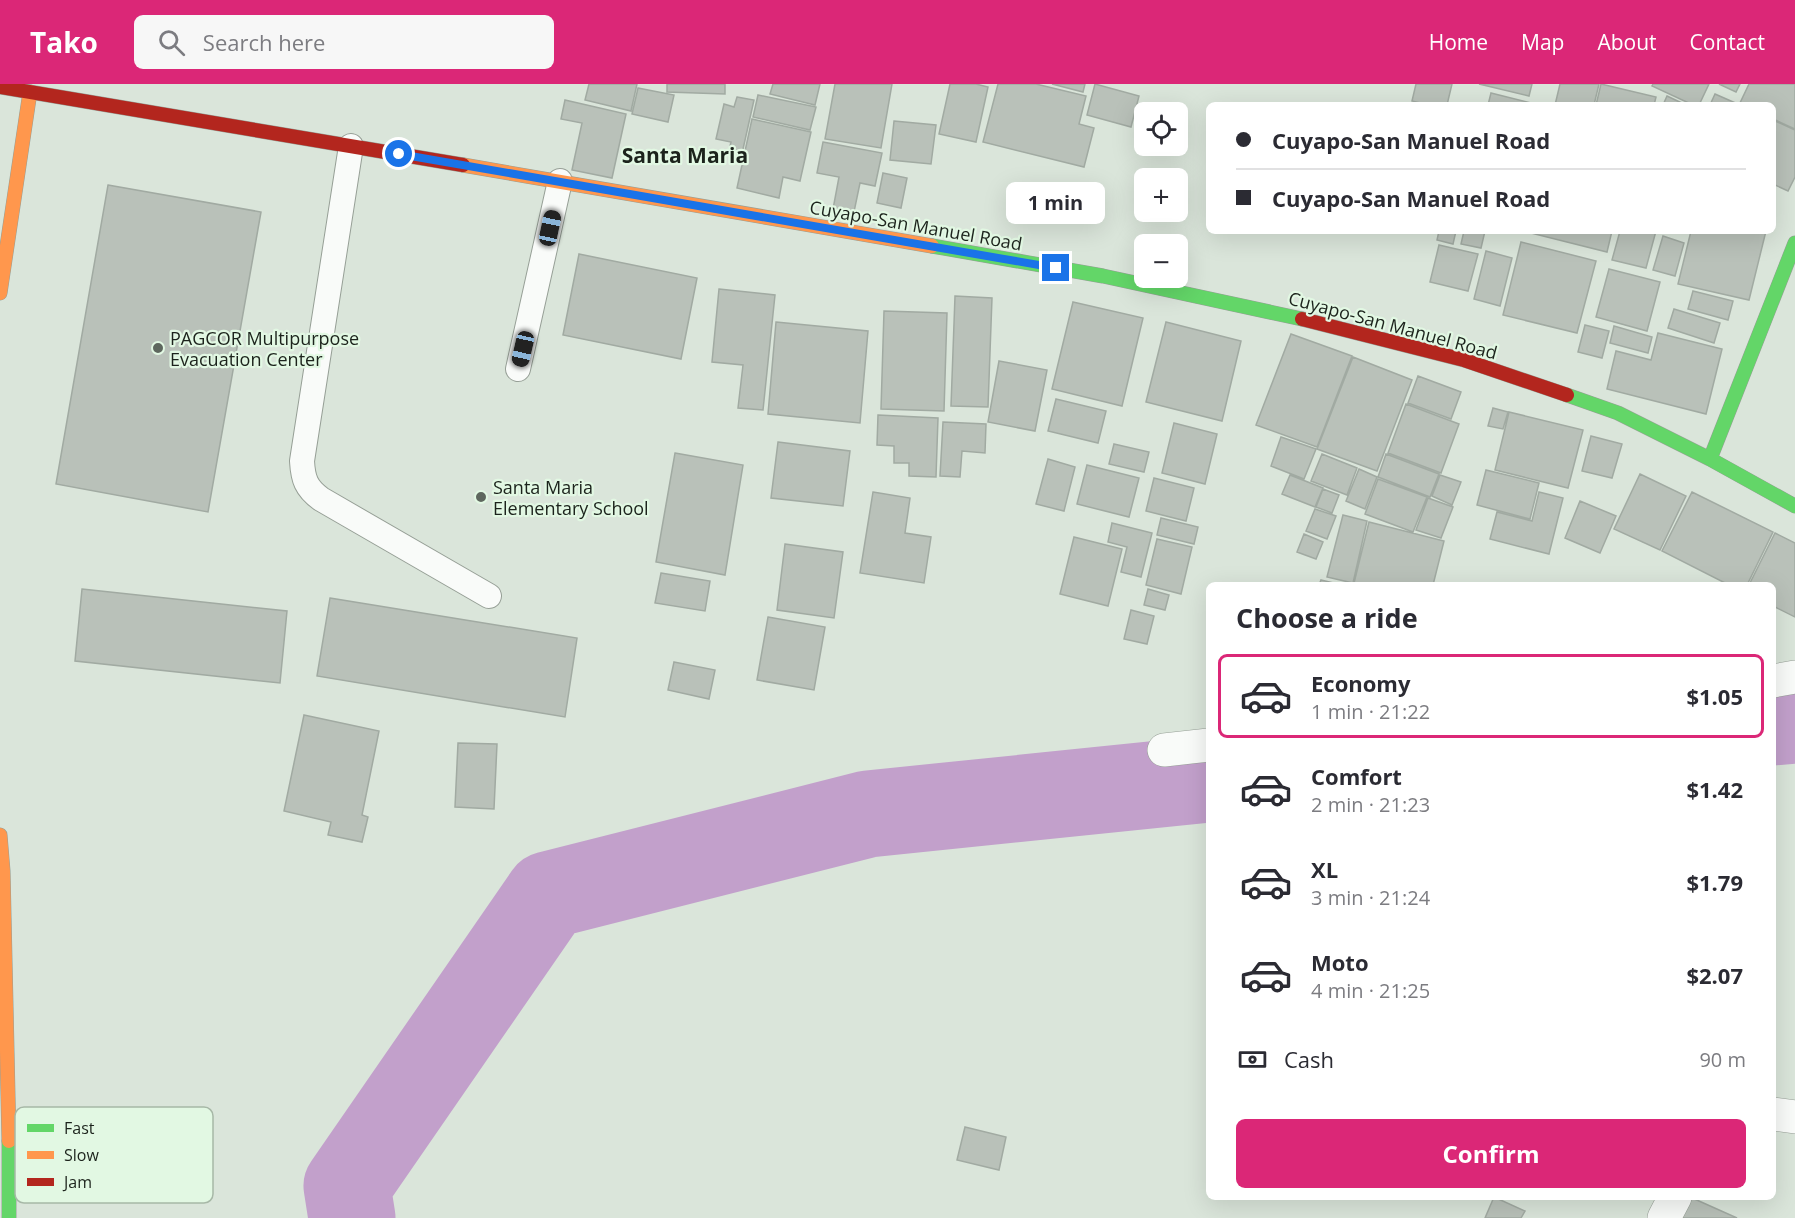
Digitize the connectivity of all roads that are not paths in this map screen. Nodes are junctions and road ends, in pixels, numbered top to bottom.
1 (0, 87) edge
2 (30, 92) junction
3 (351, 146) junction
4 (560, 181) junction
5 (1795, 243) edge
6 (0, 293) edge
7 (518, 369) dead end
8 (1710, 459) junction
9 (1795, 506) edge
10 (489, 596) dead end
11 (1795, 677) edge
12 (1776, 680) edge
13 (1206, 745) edge
14 (1164, 750) dead end
15 (0, 835) edge
16 (1776, 1114) edge
17 (1795, 1117) edge
18 (1673, 1200) edge
19 (9, 1218) edge
20 (1664, 1218) edge

1 - 2 street, Cuyapo-San Manuel Road
2 - 3 street, Cuyapo-San Manuel Road
2 - 6 street
3 - 4 street, Cuyapo-San Manuel Road
3 - 10 lane
4 - 7 lane
4 - 8 street, Cuyapo-San Manuel Road
5 - 8 street
8 - 9 street, Cuyapo-San Manuel Road
11 - 12 street
13 - 14 street
15 - 19 street
16 - 17 street
18 - 20 street

